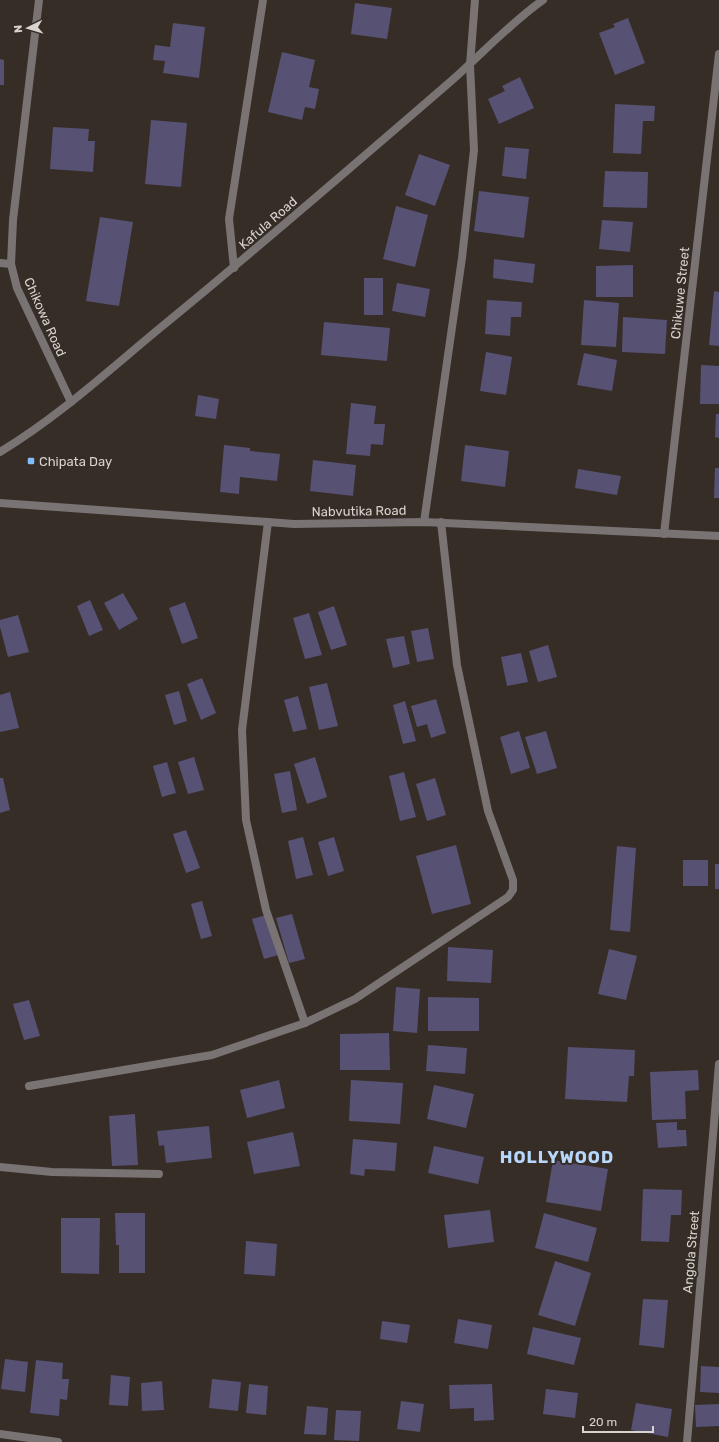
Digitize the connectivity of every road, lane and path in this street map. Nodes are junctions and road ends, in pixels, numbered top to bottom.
1 (39, 0) edge
2 (263, 0) edge
3 (475, 0) edge
4 (543, 0) edge
5 (719, 54) edge
6 (470, 65) junction
7 (0, 263) edge
8 (11, 264) junction
9 (234, 268) junction
10 (71, 402) junction
11 (0, 452) edge
12 (0, 503) edge
13 (268, 522) junction
14 (424, 522) junction
15 (441, 522) junction
16 (664, 534) junction
17 (719, 536) edge
18 (305, 1023) junction
19 (719, 1064) edge
20 (29, 1086) dead end
21 (0, 1167) edge
22 (159, 1174) dead end
23 (0, 1434) edge
24 (58, 1442) edge
25 (687, 1442) edge

1 - 8 street, Chikowa Road
2 - 9 street
3 - 6 street
4 - 6 street, Kafula Road
5 - 16 street, Chikuwe Street
6 - 9 street, Kafula Road
6 - 14 street
7 - 8 street
8 - 10 street, Chikowa Road
9 - 10 street, Kafula Road
10 - 11 street, Kafula Road
12 - 13 street, Nabvutika Road
13 - 14 street, Nabvutika Road
13 - 18 street
14 - 15 street, Nabvutika Road
15 - 16 street, Nabvutika Road
15 - 18 street
16 - 17 street, Nabvutika Road
18 - 20 street
19 - 25 street, Angola Street
21 - 22 street
23 - 24 street

